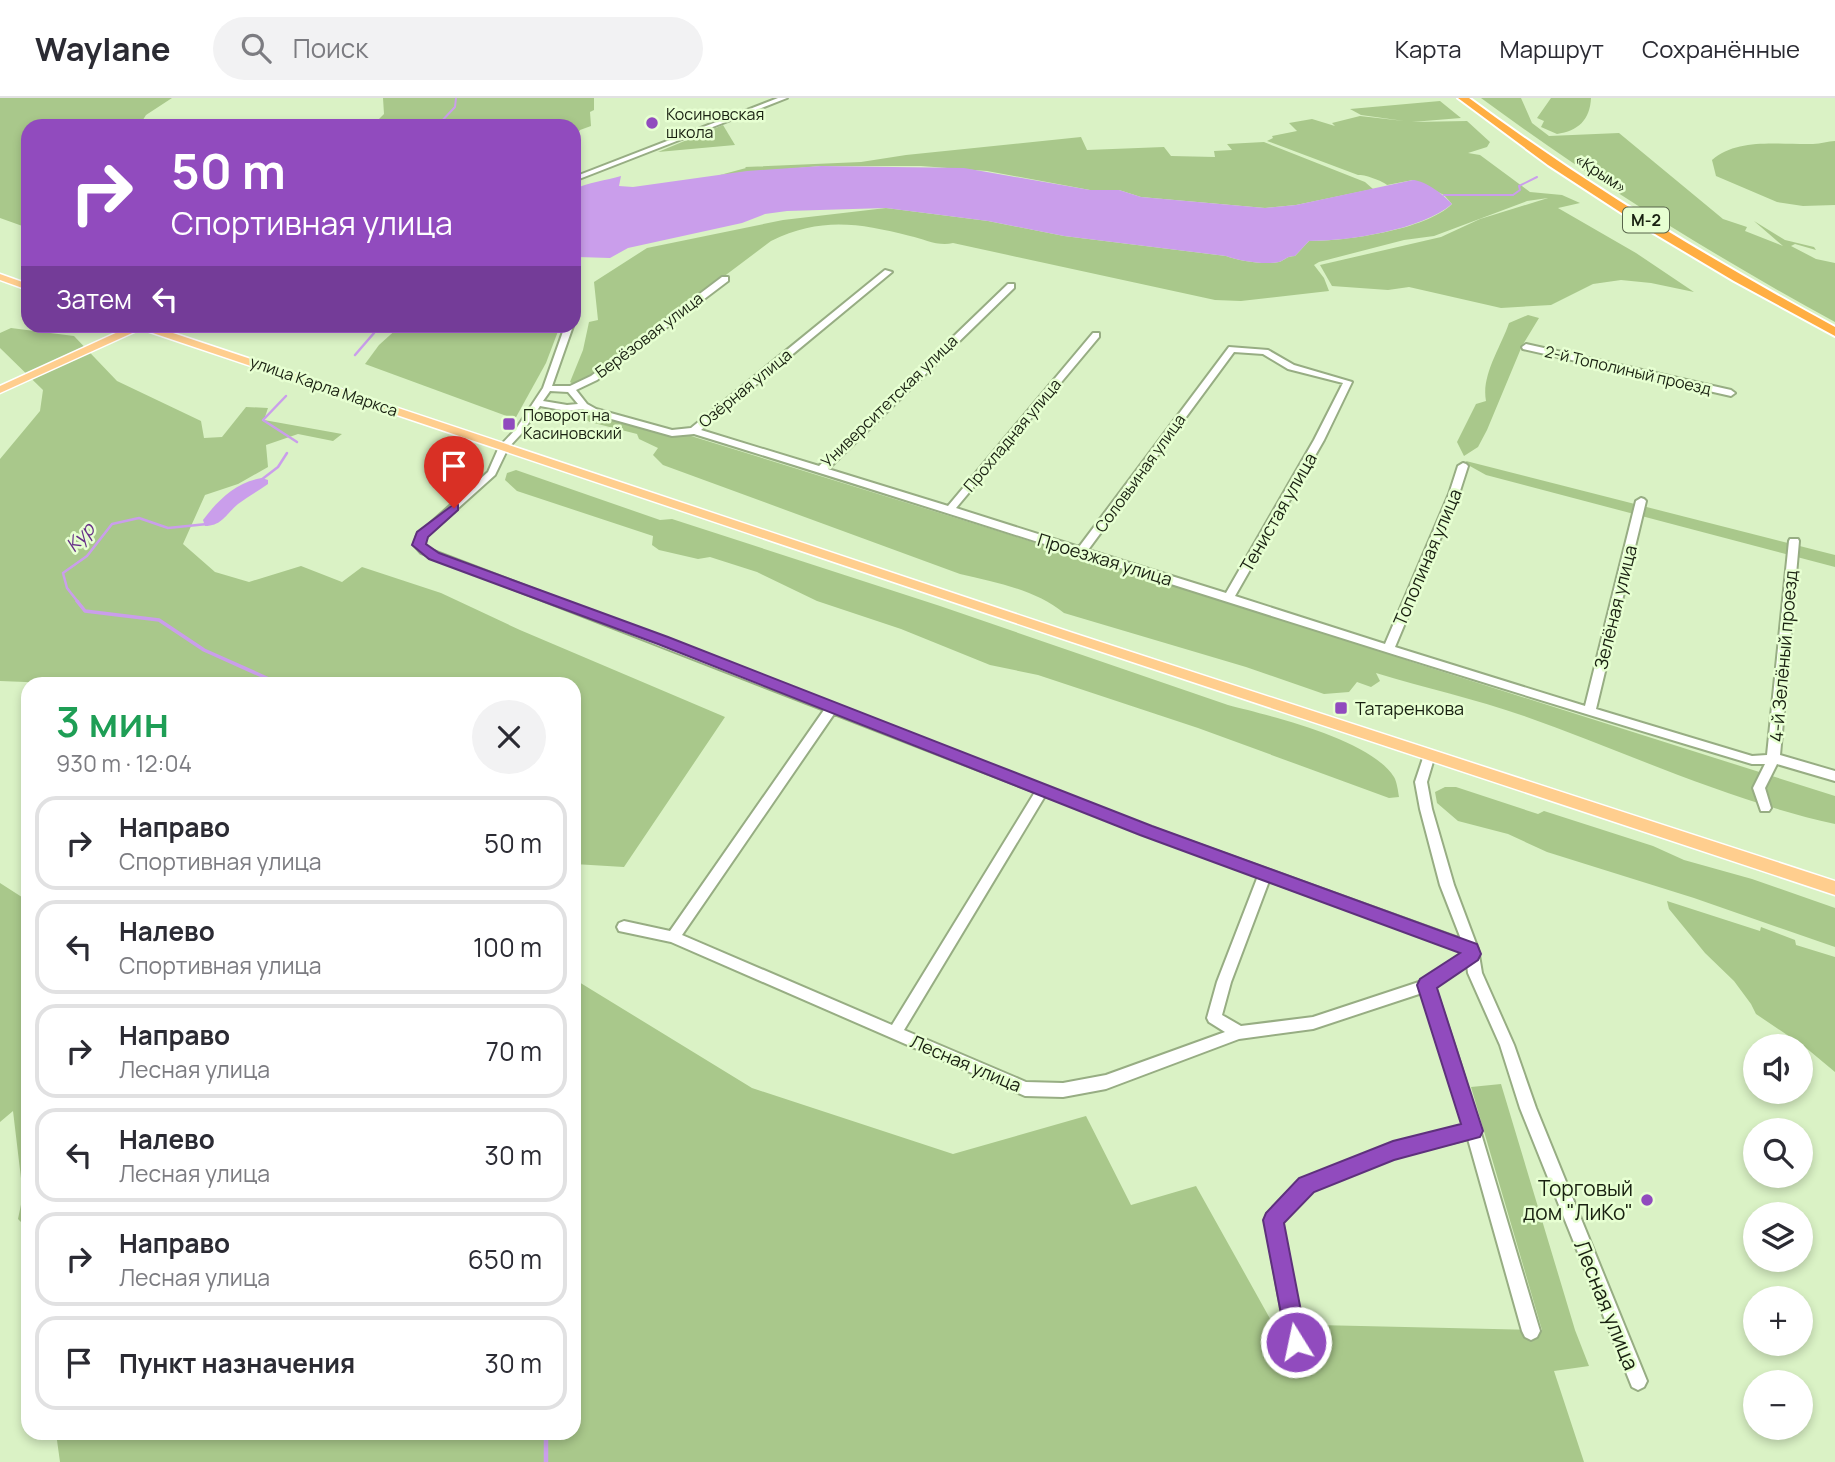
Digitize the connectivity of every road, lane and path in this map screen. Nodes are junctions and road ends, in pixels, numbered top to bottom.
1 (784, 98) edge
2 (1464, 98) edge
3 (581, 176) edge
4 (888, 272) dead end
5 (0, 277) edge
6 (725, 279) dead end
7 (21, 284) edge
8 (1011, 286) dead end
9 (963, 330) joint
10 (1835, 330) edge
11 (126, 333) edge
12 (162, 333) edge
13 (567, 333) edge
14 (1096, 335) dead end
15 (1526, 347) dead end
16 (547, 388) junction
17 (571, 389) junction
18 (0, 390) edge
19 (1731, 393) dead end
20 (538, 403) junction
21 (584, 406) junction
22 (1326, 427) joint
23 (694, 431) junction
24 (504, 447) junction
25 (1463, 466) dead end
26 (821, 470) junction
27 (1641, 501) dead end
28 (950, 509) junction
29 (1794, 541) dead end
30 (1081, 552) junction
31 (1229, 597) junction
32 (1389, 647) junction
33 (832, 708) junction
34 (1588, 712) junction
35 (1429, 755) junction
36 (1773, 760) junction
37 (1835, 776) edge
38 (1042, 790) junction
39 (1765, 808) dead end
40 (1265, 875) junction
41 (1835, 888) edge
42 (624, 927) dead end
43 (673, 937) junction
44 (1471, 952) junction
45 (1427, 985) junction
46 (895, 1033) junction
47 (1239, 1033) junction
48 (1473, 1131) junction
49 (1531, 1331) dead end
50 (1296, 1342) dead end
51 (1638, 1381) dead end

1 - 3 street
2 - 10 highway
4 - 23 street, Озёрная улица
5 - 7 main road
6 - 17 street, Берёзовая улица
8 - 9 street
9 - 26 street, Университетская улица
11 - 18 main road
12 - 24 main road, улица Карла Маркса
13 - 16 street
14 - 28 street, Прохладная улица
15 - 19 street, 2-й Тополиный проезд
16 - 17 street
16 - 20 street
17 - 21 street
20 - 21 street, Озёрная улица
20 - 24 street
21 - 23 street, Озёрная улица
22 - 30 street, Соловьиная улица
22 - 31 street, Тенистая улица
23 - 26 street, Университетская улица
24 - 33 street
24 - 35 main road, улица Карла Маркса
25 - 32 street, Тополиная улица
26 - 28 street, Проезжая улица
27 - 34 street, Зелёная улица
28 - 30 street, Проезжая улица
29 - 36 street, 4-й Зелёный проезд
30 - 31 street, Проезжая улица
31 - 32 street, Проезжая улица
32 - 34 street, Проезжая улица
33 - 38 street
33 - 43 street
34 - 36 street, Проезжая улица
35 - 41 main road, улица Карла Маркса
35 - 44 street, Лесная улица
36 - 37 street, Проезжая улица
36 - 39 street, 4-й Зелёный проезд
38 - 40 street
38 - 46 street
40 - 44 street
40 - 47 street
42 - 43 street, Лесная улица
43 - 46 street, Лесная улица
44 - 45 street, Лесная улица
44 - 51 street, Лесная улица
45 - 47 street, Лесная улица
45 - 48 street
46 - 47 street, Лесная улица
48 - 49 street
48 - 50 street

